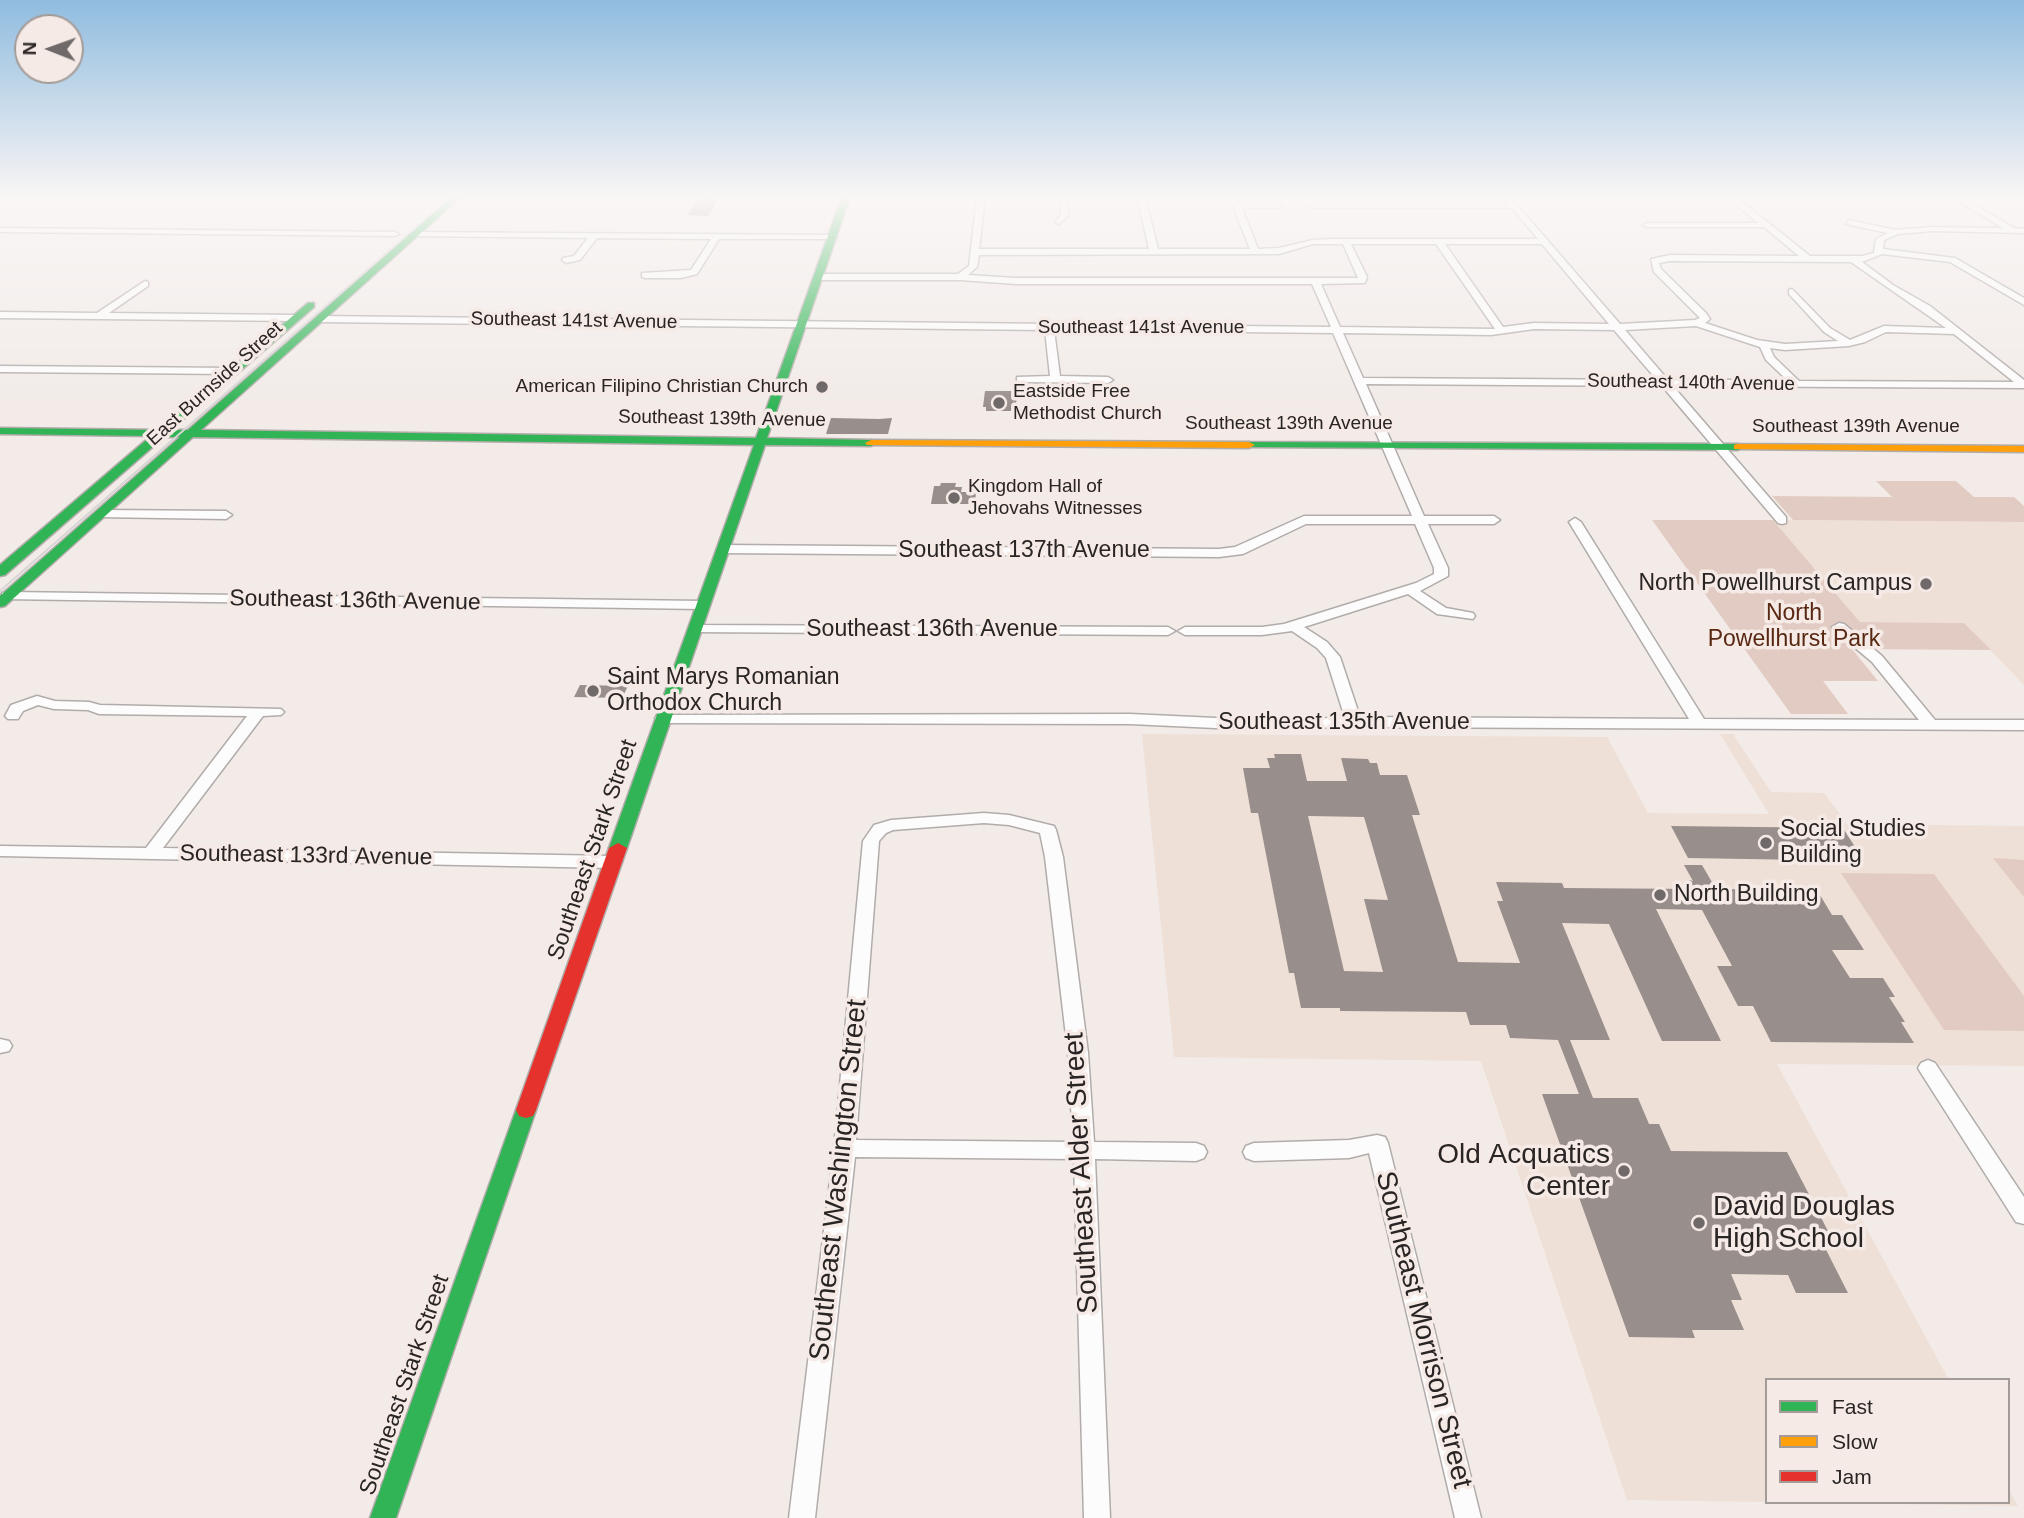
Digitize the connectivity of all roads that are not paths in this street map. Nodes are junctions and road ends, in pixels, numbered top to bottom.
1 (356, 268) edge
2 (377, 268) edge
3 (697, 268) edge
4 (822, 268) edge
5 (971, 268) edge
6 (1359, 268) edge
7 (1457, 268) edge
8 (1566, 268) edge
9 (1656, 268) edge
10 (1865, 268) edge
11 (1965, 268) edge
12 (645, 275) dead end
13 (819, 277) junction
14 (960, 277) junction
15 (1316, 283) junction
16 (145, 284) dead end
17 (1792, 292) dead end
18 (2024, 302) edge
19 (0, 315) edge
20 (100, 316) junction
21 (296, 318) junction
22 (319, 319) junction
23 (1697, 323) junction
24 (802, 325) junction
25 (1615, 326) junction
26 (1049, 327) junction
27 (1336, 330) junction
28 (1501, 331) junction
29 (1955, 331) junction
30 (1849, 343) junction
31 (1764, 345) junction
32 (0, 369) edge
33 (233, 371) junction
34 (1021, 379) dead end
35 (1055, 379) junction
36 (1108, 380) dead end
37 (1357, 381) junction
38 (1663, 382) junction
39 (1797, 384) junction
40 (2024, 385) edge
41 (0, 431) edge
42 (176, 433) junction
43 (761, 441) junction
44 (1386, 446) junction
45 (1719, 448) junction
46 (2024, 449) edge
47 (101, 514) junction
48 (226, 515) dead end
49 (1494, 520) dead end
50 (1782, 520) dead end
51 (1419, 521) junction
52 (1575, 522) dead end
53 (723, 549) junction
54 (0, 572) edge
55 (1409, 589) junction
56 (4, 600) edge
57 (703, 605) junction
58 (1468, 616) dead end
59 (1294, 625) junction
60 (1839, 626) dead end
61 (695, 628) junction
62 (1168, 631) dead end
63 (1185, 631) dead end
64 (13, 716) dead end
65 (663, 718) junction
66 (1354, 722) junction
67 (1699, 723) junction
68 (1930, 724) junction
69 (2024, 725) edge
70 (1048, 830) joint
71 (0, 851) edge
72 (150, 853) junction
73 (613, 862) junction
74 (1928, 1068) dead end
75 (845, 1148) junction
76 (1084, 1151) junction
77 (1196, 1152) dead end
78 (1254, 1152) dead end
79 (2024, 1215) edge
80 (383, 1518) edge
81 (802, 1518) edge
82 (1097, 1518) edge
83 (1468, 1518) edge

1 - 21 street, East Burnside Street
2 - 22 street, East Burnside Street
3 - 12 street
4 - 13 street, Southeast Stark Street
5 - 14 street
6 - 15 street
7 - 28 street
8 - 25 street
9 - 23 street
10 - 29 street
11 - 18 street
13 - 14 street
13 - 24 street, Southeast Stark Street
14 - 15 street
15 - 27 street
16 - 20 street
17 - 30 street
19 - 20 street
20 - 21 street
21 - 33 street, East Burnside Street
22 - 24 street, Southeast 141st Avenue
22 - 42 street, East Burnside Street
23 - 25 street, Southeast 141st Avenue
23 - 31 street, Southeast 141st Avenue
24 - 26 street, Southeast 141st Avenue
24 - 43 street, Southeast Stark Street
25 - 28 street, Southeast 141st Avenue
25 - 38 street
26 - 27 street, Southeast 141st Avenue
26 - 35 street
27 - 28 street, Southeast 141st Avenue
27 - 37 street
29 - 30 street, Southeast 141st Avenue
29 - 40 street
30 - 31 street, Southeast 141st Avenue
31 - 39 street
32 - 33 street
33 - 42 street, East Burnside Street
34 - 35 street
35 - 36 street
37 - 38 street, Southeast 140th Avenue
37 - 44 street
38 - 39 street, Southeast 140th Avenue
38 - 45 street
39 - 40 street, Southeast 140th Avenue
41 - 42 street, Southeast 139th Avenue
42 - 43 street, Southeast 139th Avenue
42 - 47 street, East Burnside Street
42 - 54 street, East Burnside Street
43 - 44 street, Southeast 139th Avenue
43 - 53 street, Southeast Stark Street
44 - 45 street, Southeast 139th Avenue
44 - 51 street
45 - 46 street, Southeast 139th Avenue
45 - 50 street
47 - 48 street
47 - 56 street, East Burnside Street
49 - 51 street, Southeast 137th Avenue
51 - 53 street, Southeast 137th Avenue
51 - 55 street
52 - 67 street
53 - 57 street, Southeast Stark Street
55 - 58 street
55 - 59 street
56 - 57 street, Southeast 136th Avenue
57 - 61 street, Southeast Stark Street
59 - 63 street
59 - 66 street
60 - 68 street
61 - 62 street, Southeast 136th Avenue
61 - 65 street, Southeast Stark Street
64 - 72 street
65 - 66 street, Southeast 135th Avenue
65 - 73 street, Southeast Stark Street
66 - 67 street, Southeast 135th Avenue
67 - 68 street, Southeast 135th Avenue
68 - 69 street, Southeast 135th Avenue
70 - 75 street, Southeast Washington Street
70 - 76 street, Southeast Alder Street
71 - 72 street, Southeast 133rd Avenue
72 - 73 street, Southeast 133rd Avenue
73 - 80 street, Southeast Stark Street
74 - 79 street
75 - 76 street
75 - 81 street, Southeast Washington Street
76 - 77 street
76 - 82 street, Southeast Alder Street
78 - 83 street, Southeast Morrison Street

